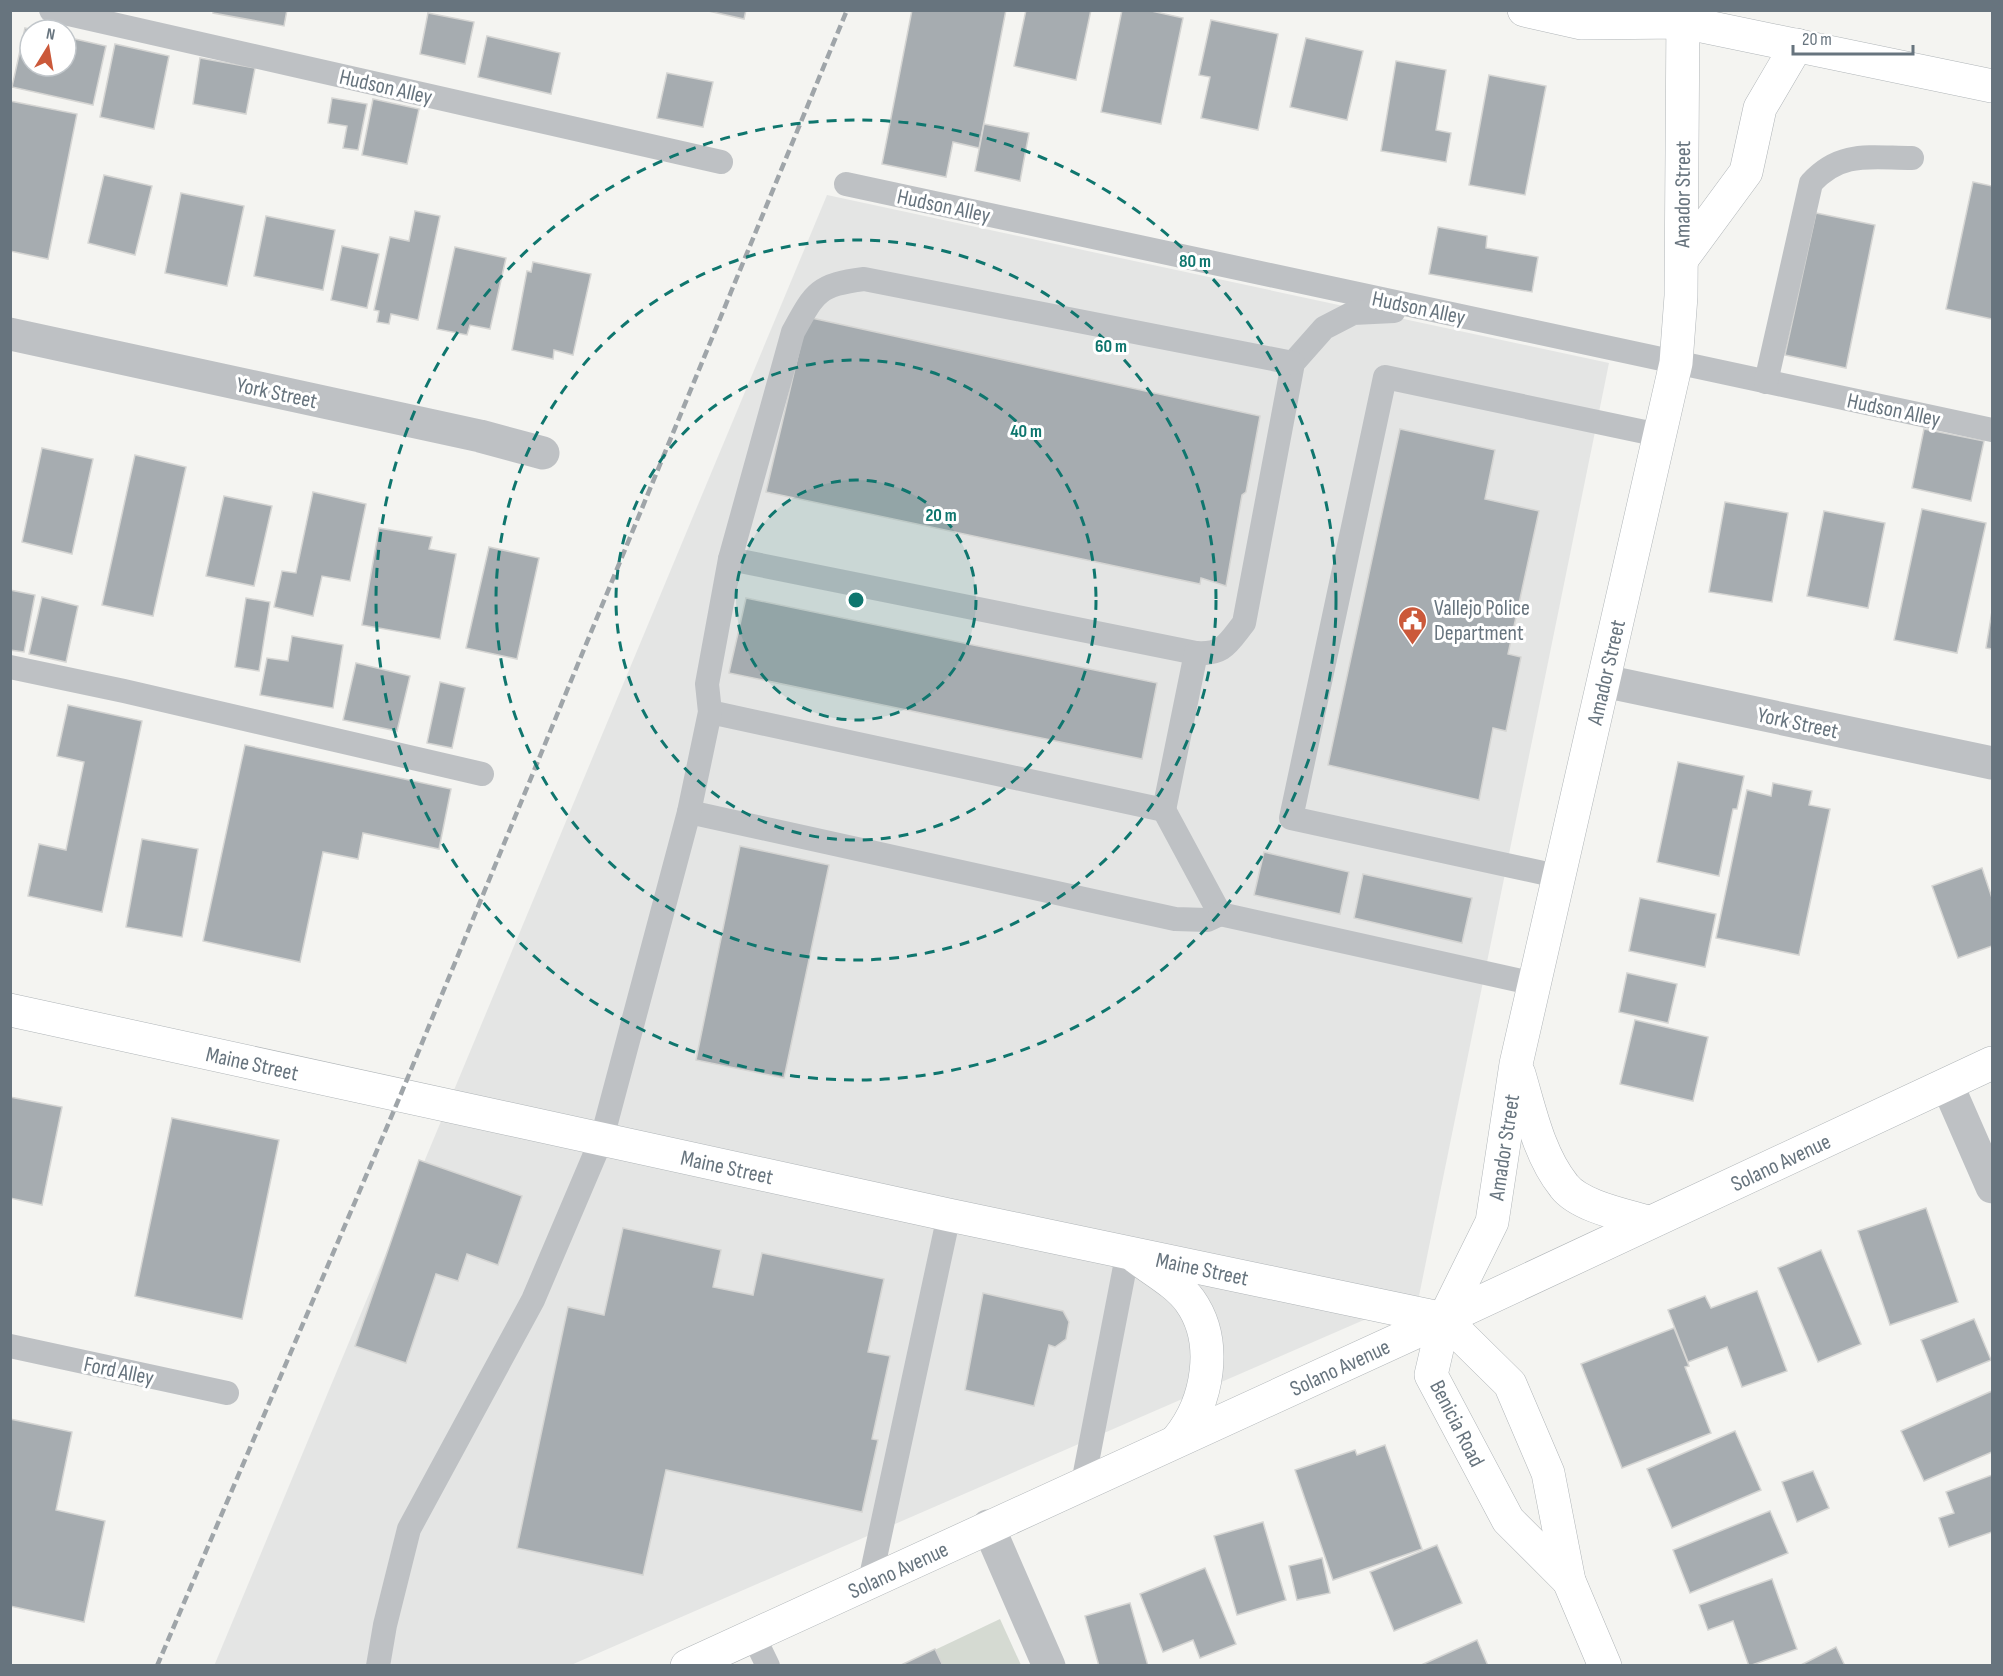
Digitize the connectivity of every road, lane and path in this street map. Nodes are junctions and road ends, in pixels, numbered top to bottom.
1 (51, 10) edge
2 (1524, 10) edge
3 (1675, 14) edge
4 (1797, 45) junction
5 (1992, 86) edge
6 (1912, 158) dead end
7 (721, 162) dead end
8 (846, 184) dead end
9 (1682, 259) junction
10 (1430, 309) junction
11 (10, 334) edge
12 (1293, 363) junction
13 (1676, 363) junction
14 (1766, 382) junction
15 (1992, 430) edge
16 (1659, 435) junction
17 (543, 453) dead end
18 (730, 559) junction
19 (1196, 653) junction
20 (10, 667) edge
21 (1604, 681) junction
22 (710, 712) junction
23 (1992, 763) edge
24 (482, 774) dead end
25 (1164, 810) junction
26 (689, 812) junction
27 (1557, 876) junction
28 (1220, 914) junction
29 (1535, 984) junction
30 (10, 1010) edge
31 (1992, 1062) edge
32 (1516, 1064) junction
33 (1947, 1084) junction
34 (602, 1138) junction
35 (1992, 1187) edge
36 (949, 1215) junction
37 (1648, 1222) junction
38 (1128, 1251) junction
39 (1444, 1319) junction
40 (10, 1346) edge
41 (227, 1393) dead end
42 (1178, 1439) junction
43 (1083, 1483) junction
44 (988, 1526) junction
45 (870, 1581) junction
46 (1569, 1581) junction
47 (753, 1635) junction
48 (378, 1665) edge
49 (687, 1665) edge
50 (768, 1665) edge
51 (1049, 1665) edge
52 (1605, 1665) edge

1 - 7 lane, Hudson Alley
2 - 3 street
3 - 4 street
3 - 9 street, Amador Street
4 - 5 street
4 - 9 street
6 - 14 lane
8 - 10 lane, Hudson Alley
9 - 13 street, Amador Street
10 - 12 lane
10 - 13 lane, Hudson Alley
11 - 17 street, York Street
12 - 18 lane
12 - 19 lane
13 - 14 lane, Hudson Alley
13 - 16 street, Amador Street
14 - 15 lane, Hudson Alley
16 - 21 street, Amador Street
16 - 27 lane
18 - 19 lane
18 - 22 lane
19 - 25 lane
20 - 24 lane
21 - 23 street, York Street
21 - 27 street, Amador Street
22 - 25 lane
22 - 26 lane
25 - 28 lane
26 - 28 lane
26 - 34 lane
27 - 29 street, Amador Street
28 - 29 lane
29 - 32 street, Amador Street
30 - 34 street, Maine Street
31 - 33 street, Solano Avenue
32 - 37 street
32 - 39 street, Amador Street
33 - 35 street
33 - 37 street, Solano Avenue
34 - 36 street, Maine Street
34 - 48 lane
36 - 38 street, Maine Street
36 - 45 lane
37 - 39 street, Solano Avenue
38 - 39 street, Maine Street
38 - 42 street
38 - 43 lane
39 - 42 street, Solano Avenue
39 - 46 street, Benicia Road
39 - 46 street, Benicia Road
40 - 41 lane, Ford Alley
42 - 43 street, Solano Avenue
43 - 44 street, Solano Avenue
44 - 45 street, Solano Avenue
44 - 51 street
45 - 47 street, Solano Avenue
46 - 52 street, Benicia Road
47 - 49 street, Solano Avenue
47 - 50 lane

